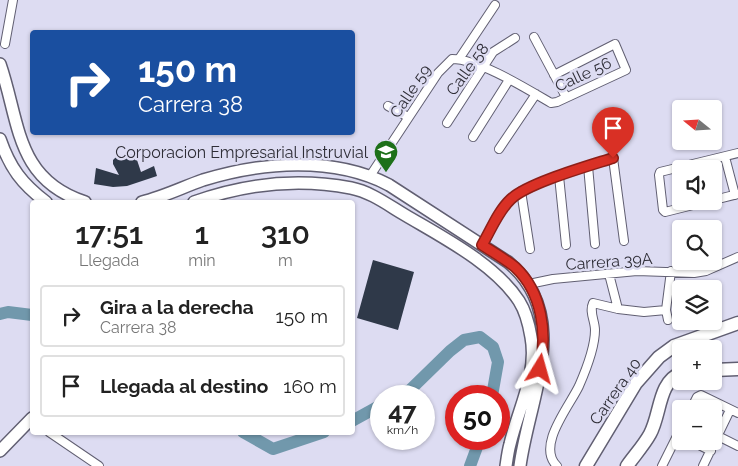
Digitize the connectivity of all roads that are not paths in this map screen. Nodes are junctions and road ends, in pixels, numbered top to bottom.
1 (13, 0) edge
2 (495, 5) dead end
3 (534, 37) dead end
4 (515, 38) dead end
5 (5, 44) dead end
6 (459, 59) junction
7 (0, 64) edge
8 (483, 67) junction
9 (554, 75) junction
10 (509, 80) junction
11 (536, 94) junction
12 (566, 97) junction
13 (388, 106) dead end
14 (408, 118) junction
15 (447, 123) dead end
16 (473, 137) dead end
17 (0, 139) edge
18 (499, 150) dead end
19 (738, 153) edge
20 (725, 156) junction
21 (709, 160) edge
22 (588, 166) junction
23 (672, 169) edge
24 (370, 176) junction
25 (560, 176) junction
26 (521, 191) junction
27 (736, 194) edge
28 (722, 198) edge
29 (44, 200) edge
30 (79, 200) edge
31 (150, 200) edge
32 (200, 200) edge
33 (673, 210) edge
34 (624, 241) dead end
35 (595, 244) dead end
36 (482, 245) junction
37 (566, 245) dead end
38 (530, 249) dead end
39 (738, 257) edge
40 (671, 271) junction
41 (609, 274) junction
42 (529, 284) junction
43 (618, 309) junction
44 (666, 310) junction
45 (668, 320) dead end
46 (738, 323) edge
47 (738, 369) edge
48 (722, 370) edge
49 (672, 379) edge
50 (696, 400) edge
51 (709, 400) edge
52 (722, 406) edge
53 (734, 412) edge
54 (30, 421) edge
55 (722, 430) edge
56 (53, 435) edge
57 (722, 438) edge
58 (738, 446) edge
59 (672, 448) edge
60 (0, 450) edge
61 (711, 451) edge
62 (99, 466) edge
63 (506, 466) edge
64 (520, 466) edge
65 (557, 466) edge
66 (586, 466) edge
67 (627, 466) edge
68 (662, 466) edge
69 (703, 466) edge

1 - 5 street
2 - 6 street, Calle 59
3 - 9 street
4 - 8 street, Calle 58
6 - 8 street
6 - 14 street, Calle 59
7 - 30 main road
8 - 10 street
8 - 15 street, Calle 58
9 - 12 street
9 - 12 street, Calle 56
10 - 11 street
10 - 16 street
11 - 12 street, Calle 56
11 - 18 street
13 - 14 street
14 - 24 street, Calle 59
17 - 29 main road
19 - 20 street
20 - 21 street
20 - 27 street
22 - 25 street
22 - 34 street
22 - 35 street
23 - 33 street
24 - 31 main road
24 - 36 main road
25 - 26 street
25 - 37 street
26 - 36 street
26 - 38 street
27 - 28 street
32 - 63 main road
36 - 42 main road
39 - 40 street, Carrera 39A
40 - 41 street, Carrera 39A
40 - 44 street
41 - 42 street, Carrera 39A
41 - 43 street
42 - 64 main road
43 - 44 street
43 - 65 street
44 - 45 street
46 - 66 main road, Carrera 40
47 - 48 main road
49 - 67 main road
50 - 51 street
52 - 53 street
53 - 55 street
54 - 60 main road
56 - 62 street
57 - 58 street
59 - 68 street
61 - 69 street

